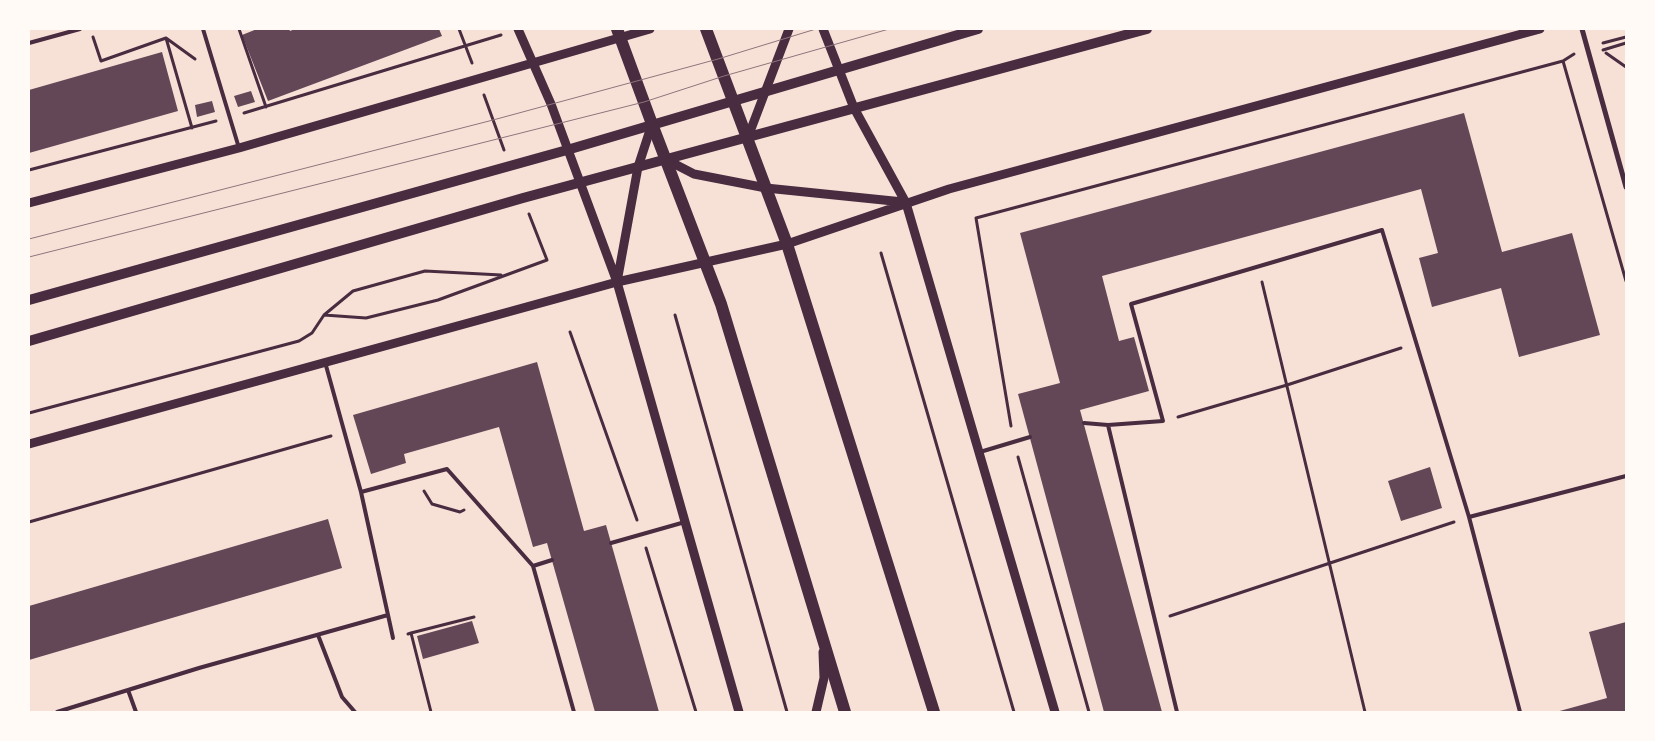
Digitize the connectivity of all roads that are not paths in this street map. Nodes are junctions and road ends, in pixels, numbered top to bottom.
1 (80, 29) edge
2 (203, 29) edge
3 (650, 29) edge
4 (706, 29) edge
5 (789, 29) edge
6 (823, 29) edge
7 (978, 29) edge
8 (1147, 29) edge
9 (1540, 29) edge
10 (1582, 29) edge
11 (518, 30) edge
12 (619, 33) edge
13 (29, 43) edge
14 (531, 63) junction
15 (838, 69) junction
16 (767, 90) junction
17 (734, 100) junction
18 (854, 108) junction
19 (652, 124) junction
20 (748, 137) junction
21 (239, 148) junction
22 (567, 150) junction
23 (665, 159) junction
24 (638, 167) junction
25 (579, 183) junction
26 (1626, 187) edge
27 (766, 188) junction
28 (29, 203) edge
29 (906, 203) junction
30 (787, 244) junction
31 (705, 262) junction
32 (616, 282) junction
33 (29, 300) edge
34 (29, 341) edge
35 (325, 362) junction
36 (1084, 423) dead end
37 (1108, 425) junction
38 (1030, 437) dead end
39 (29, 444) edge
40 (980, 452) junction
41 (1626, 476) edge
42 (361, 492) junction
43 (1469, 517) junction
44 (684, 522) junction
45 (611, 543) dead end
46 (552, 560) dead end
47 (533, 566) junction
48 (388, 615) junction
49 (318, 634) junction
50 (393, 638) road end
51 (823, 639) junction
52 (128, 690) junction
53 (57, 712) edge
54 (136, 712) edge
55 (355, 712) edge
56 (574, 712) edge
57 (739, 712) edge
58 (816, 712) edge
59 (845, 712) edge
60 (934, 712) edge
61 (1055, 712) edge
62 (1177, 712) edge
63 (1520, 712) edge

1 - 13 lane
2 - 21 lane
3 - 12 street
4 - 17 main road
5 - 16 street
6 - 15 street
7 - 15 main road
8 - 18 main road
9 - 29 street
10 - 26 street
11 - 14 street
12 - 14 street
12 - 19 main road
14 - 21 street
14 - 22 street
15 - 16 main road
15 - 18 street
16 - 17 main road
16 - 20 street
17 - 19 main road
17 - 20 main road
18 - 20 main road
18 - 29 street
19 - 22 main road
19 - 23 main road
19 - 24 street
20 - 23 main road
20 - 27 main road
21 - 28 street
22 - 25 street
22 - 33 main road
23 - 24 main road
23 - 27 street
23 - 31 main road
24 - 25 main road
24 - 32 street
25 - 32 street
25 - 34 main road
27 - 29 street
27 - 30 main road
29 - 30 street
29 - 40 street
30 - 31 street
30 - 60 main road
31 - 32 street
31 - 51 main road
32 - 35 street
32 - 44 street
35 - 39 street
35 - 42 lane
36 - 37 lane
37 - 43 lane
37 - 62 lane
38 - 40 lane
40 - 61 street
41 - 43 lane
42 - 47 lane
42 - 48 lane
43 - 63 lane
44 - 45 lane
44 - 57 street
46 - 47 lane
47 - 56 lane
48 - 49 lane
48 - 50 lane
49 - 52 lane
49 - 55 lane
51 - 58 street
51 - 59 main road
52 - 53 lane
52 - 54 lane

